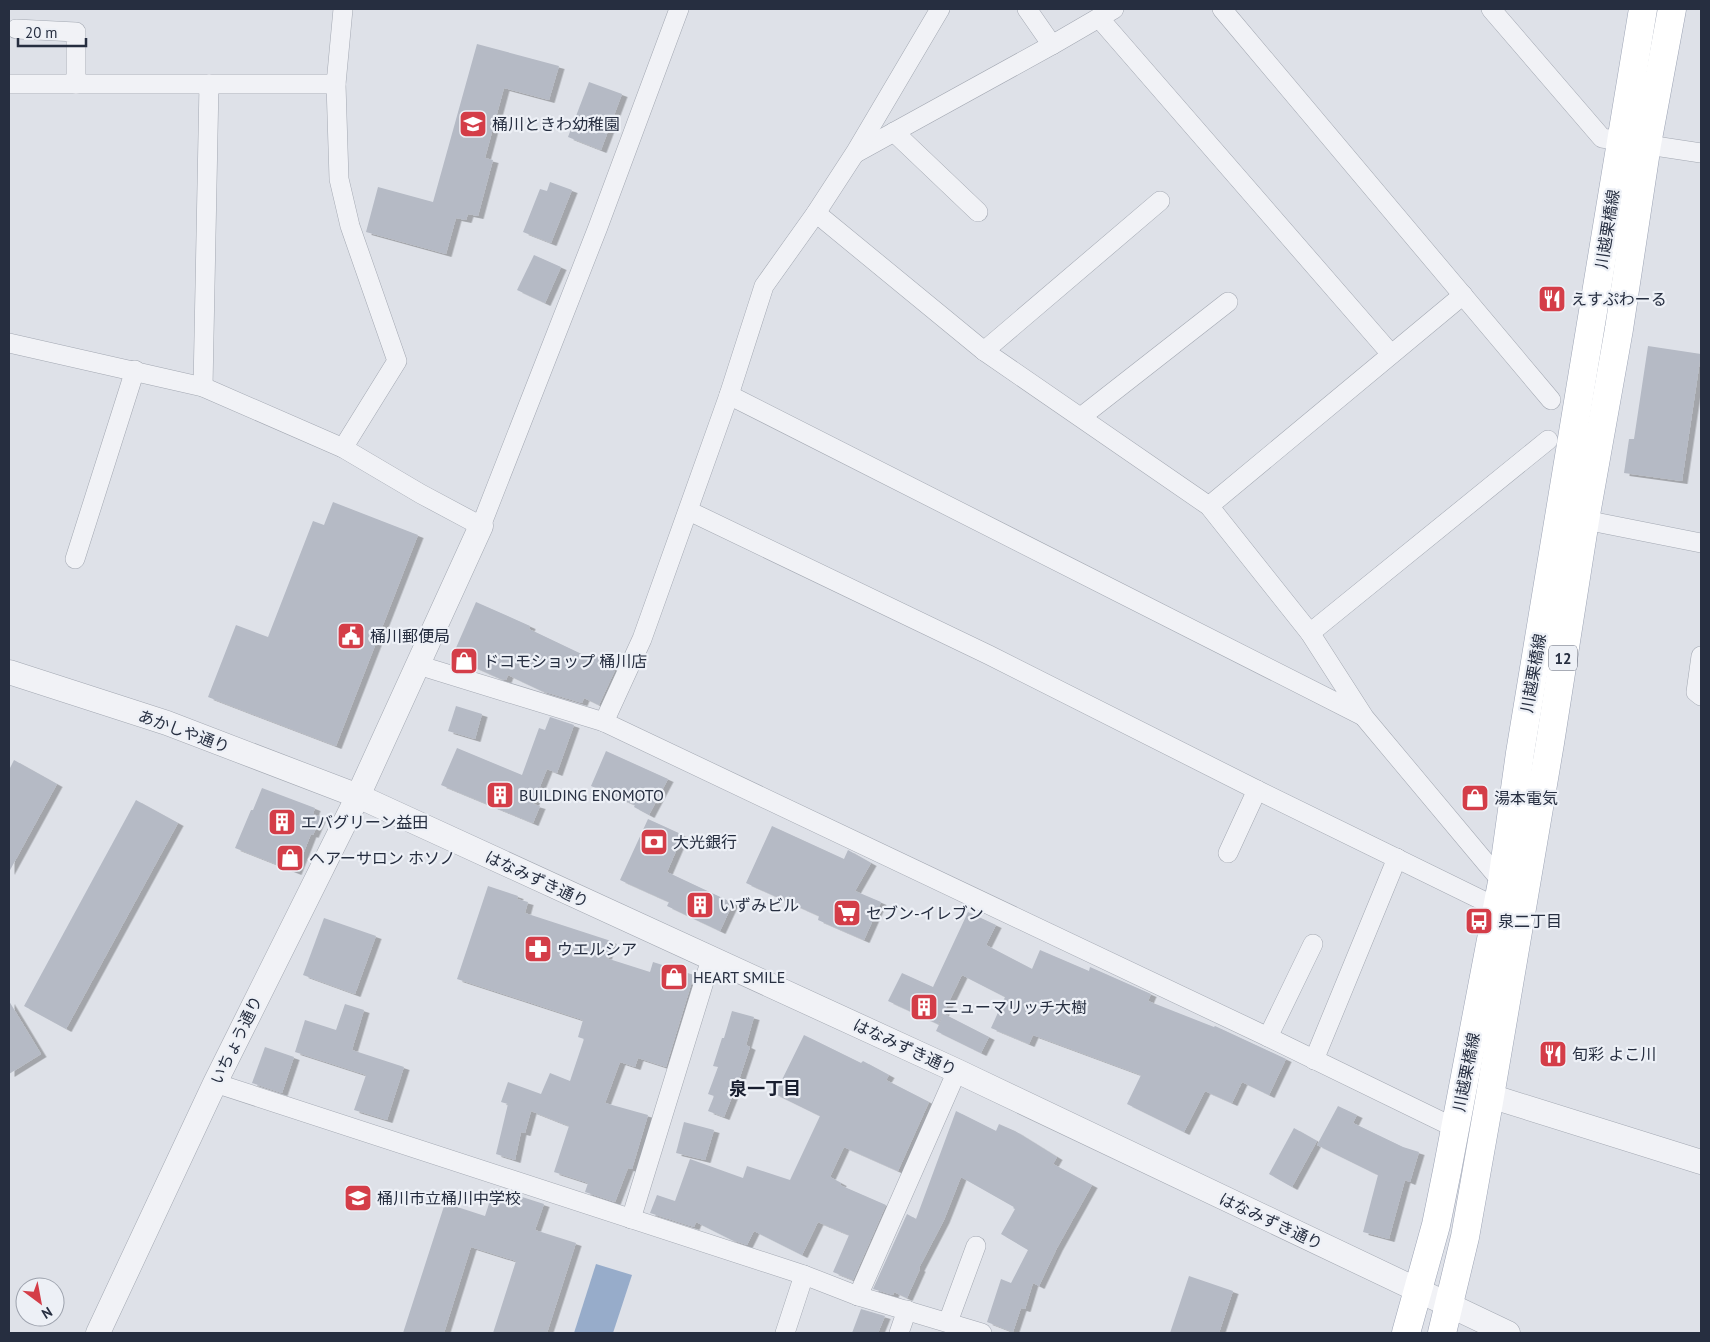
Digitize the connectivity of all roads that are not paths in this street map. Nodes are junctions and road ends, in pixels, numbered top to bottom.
1 (343, 9) edge
2 (678, 9) edge
3 (940, 9) edge
4 (1028, 9) edge
5 (1222, 9) edge
6 (1491, 9) edge
7 (1643, 9) edge
8 (1672, 9) edge
9 (1107, 13) edge
10 (16, 29) dead end
11 (1052, 45) junction
12 (9, 84) edge
13 (76, 84) junction
14 (209, 84) junction
15 (336, 84) junction
16 (894, 132) junction
17 (1634, 142) junction
18 (855, 153) junction
19 (1701, 153) edge
20 (1160, 201) dead end
21 (978, 212) dead end
22 (816, 213) junction
23 (1463, 295) junction
24 (1228, 302) dead end
25 (9, 343) edge
26 (984, 351) junction
27 (1391, 354) junction
28 (134, 370) junction
29 (203, 387) junction
30 (729, 395) junction
31 (1551, 400) dead end
32 (1081, 417) junction
33 (1548, 440) dead end
34 (343, 448) junction
35 (1209, 506) junction
36 (689, 511) junction
37 (1585, 520) junction
38 (481, 526) junction
39 (1701, 542) edge
40 (75, 559) dead end
41 (1310, 633) junction
42 (1701, 656) edge
43 (418, 665) junction
44 (9, 672) edge
45 (1701, 696) edge
46 (1364, 717) junction
47 (604, 722) junction
48 (1257, 790) junction
49 (358, 796) junction
50 (1228, 853) dead end
51 (1397, 858) junction
52 (1499, 895) junction
53 (1313, 944) dead end
54 (712, 959) junction
55 (1268, 1038) junction
56 (1314, 1060) junction
57 (957, 1071) junction
58 (215, 1082) junction
59 (1490, 1096) junction
60 (1455, 1128) junction
61 (1701, 1162) edge
62 (631, 1219) junction
63 (976, 1246) dead end
64 (804, 1275) junction
65 (1418, 1290) junction
66 (858, 1296) junction
67 (1449, 1306) junction
68 (907, 1310) junction
69 (948, 1322) junction
70 (98, 1333) edge
71 (785, 1333) edge
72 (899, 1333) edge
73 (982, 1333) edge
74 (1406, 1333) edge
75 (1442, 1333) edge
76 (1508, 1333) edge

1 - 15 street
2 - 38 street
3 - 18 street
4 - 11 street
5 - 23 street
6 - 17 street
7 - 17 main road, 川越栗橋線 / 12
8 - 17 main road, 川越栗橋線 / 12
9 - 11 street
9 - 27 street
10 - 13 street
11 - 16 street
12 - 13 street
13 - 14 street
14 - 15 street
14 - 29 street
15 - 34 street
16 - 18 street
16 - 21 street
17 - 19 street
17 - 37 main road, 川越栗橋線 / 12
17 - 52 main road, 川越栗橋線 / 12
18 - 22 street
20 - 26 street
22 - 26 street
22 - 30 street
23 - 27 street
23 - 31 street
24 - 32 street
25 - 28 street
26 - 32 street
27 - 35 street
28 - 29 street
28 - 40 street
29 - 34 street
30 - 36 street
30 - 46 street
32 - 35 street
33 - 41 street
34 - 38 street
35 - 41 street
36 - 47 street
36 - 48 street
37 - 39 street
37 - 59 main road, 川越栗橋線 / 12
38 - 43 street, いちょう通り
41 - 46 street
42 - 45 street
43 - 47 street
43 - 49 street, いちょう通り
44 - 49 street, あかしや通り
46 - 52 street
47 - 55 street
48 - 50 street
48 - 51 street
49 - 54 street, はなみずき通り
49 - 58 street, いちょう通り
51 - 52 street
51 - 56 street
52 - 60 main road, 川越栗橋線 / 12
53 - 55 street
54 - 57 street, はなみずき通り
54 - 62 street
55 - 56 street
56 - 60 street
57 - 65 street, はなみずき通り
57 - 66 street
58 - 62 street
58 - 70 street, いちょう通り
59 - 61 street
59 - 67 main road, 川越栗橋線 / 12
60 - 65 main road, 川越栗橋線 / 12
62 - 64 street
63 - 69 street
64 - 66 street
64 - 71 street
65 - 67 street, はなみずき通り
65 - 74 main road, 川越栗橋線 / 12
66 - 68 street
67 - 75 main road, 川越栗橋線 / 12
67 - 76 street, はなみずき通り
68 - 69 street
68 - 72 street
69 - 73 street

